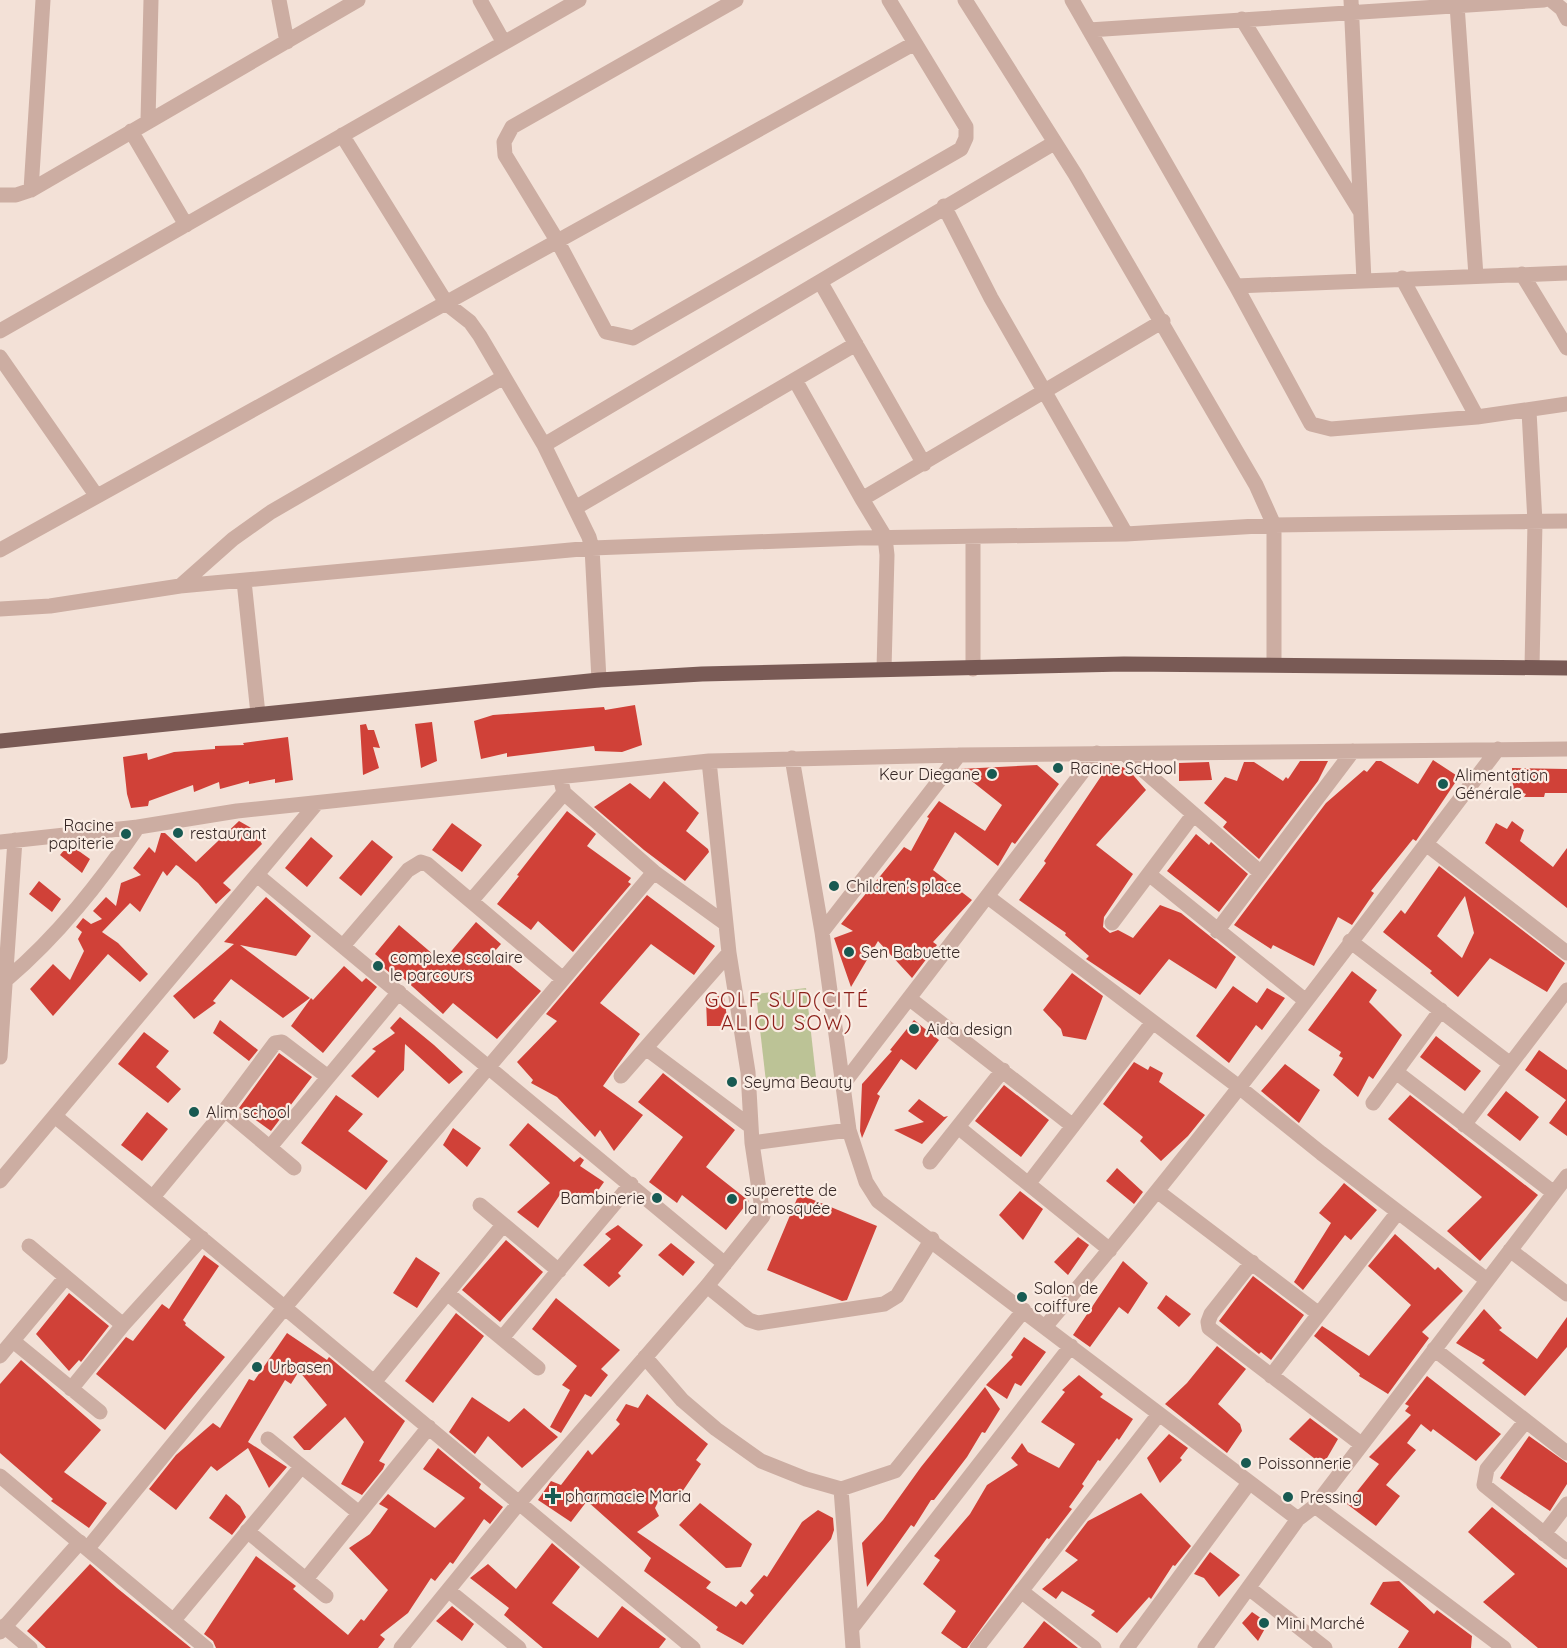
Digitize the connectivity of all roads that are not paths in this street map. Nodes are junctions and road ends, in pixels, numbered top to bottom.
1 (43, 0) edge
2 (151, 0) edge
3 (279, 0) edge
4 (358, 0) edge
5 (480, 0) edge
6 (579, 0) edge
7 (736, 0) edge
8 (889, 0) edge
9 (965, 0) edge
10 (1072, 0) edge
11 (1544, 0) edge
12 (1551, 0) edge
13 (1457, 5) junction
14 (1352, 6) edge
15 (1242, 19) junction
16 (1567, 19) edge
17 (1089, 30) junction
18 (286, 42) junction
19 (504, 43) junction
20 (915, 43) junction
21 (148, 120) junction
22 (131, 131) junction
23 (342, 135) junction
24 (1054, 143) junction
25 (31, 190) junction
26 (0, 195) edge
27 (944, 207) junction
28 (1362, 213) junction
29 (186, 225) junction
30 (558, 242) junction
31 (1567, 273) edge
32 (1522, 274) junction
33 (1476, 276) junction
34 (1402, 278) junction
35 (1364, 281) junction
36 (821, 283) junction
37 (1236, 286) junction
38 (447, 304) junction
39 (1163, 321) junction
40 (0, 331) edge
41 (856, 344) junction
42 (1567, 348) edge
43 (0, 357) edge
44 (502, 378) junction
45 (795, 380) junction
46 (1044, 390) junction
47 (1567, 404) edge
48 (1529, 411) junction
49 (1477, 417) junction
50 (544, 445) junction
51 (924, 464) junction
52 (96, 495) junction
53 (862, 500) junction
54 (575, 508) junction
55 (1567, 521) edge
56 (1535, 522) junction
57 (1274, 525) junction
58 (1126, 534) junction
59 (885, 537) junction
60 (973, 537) junction
61 (592, 548) junction
62 (0, 550) edge
63 (244, 581) junction
64 (180, 586) junction
65 (0, 609) edge
66 (1274, 664) junction
67 (1532, 667) junction
68 (1567, 668) edge
69 (884, 669) junction
70 (973, 669) junction
71 (599, 680) junction
72 (258, 714) junction
73 (0, 741) edge
74 (1498, 749) junction
75 (1567, 749) edge
76 (1353, 751) junction
77 (1096, 753) junction
78 (959, 755) junction
79 (1126, 755) junction
80 (792, 758) junction
81 (709, 760) junction
82 (560, 777) junction
83 (564, 793) junction
84 (317, 803) junction
85 (1193, 816) junction
86 (138, 827) junction
87 (8, 841) edge
88 (1426, 844) junction
89 (654, 872) junction
90 (1261, 873) junction
91 (257, 875) junction
92 (1150, 875) junction
93 (988, 897) junction
94 (471, 901) junction
95 (1112, 923) dead end
96 (726, 924) junction
97 (1217, 931) junction
98 (822, 932) junction
99 (1350, 941) junction
100 (343, 946) junction
101 (729, 952) junction
102 (1567, 953) edge
103 (7, 979) junction
104 (562, 979) junction
105 (1567, 990) edge
106 (399, 992) junction
107 (910, 999) junction
108 (1306, 1001) junction
109 (1441, 1010) junction
110 (1152, 1023) junction
111 (647, 1048) junction
112 (0, 1058) edge
113 (1509, 1063) junction
114 (489, 1067) junction
115 (1003, 1070) junction
116 (1396, 1072) junction
117 (621, 1076) dead end
118 (328, 1077) junction
119 (844, 1083) junction
120 (1239, 1087) junction
121 (1373, 1103) dead end
122 (225, 1110) junction
123 (56, 1117) junction
124 (1464, 1125) junction
125 (750, 1126) junction
126 (1073, 1126) junction
127 (958, 1127) junction
128 (849, 1130) junction
129 (752, 1143) junction
130 (270, 1147) junction
131 (930, 1162) dead end
132 (294, 1168) dead end
133 (1567, 1176) edge
134 (0, 1181) edge
135 (1029, 1183) junction
136 (631, 1184) junction
137 (1157, 1191) junction
138 (1554, 1193) junction
139 (153, 1197) junction
140 (480, 1205) dead end
141 (1398, 1212) junction
142 (502, 1225) junction
143 (202, 1238) junction
144 (932, 1239) junction
145 (29, 1246) dead end
146 (1510, 1250) junction
147 (1110, 1251) junction
148 (1252, 1262) junction
149 (725, 1264) junction
150 (559, 1271) junction
151 (66, 1277) junction
152 (1487, 1280) junction
153 (707, 1286) junction
154 (447, 1293) junction
155 (1567, 1294) edge
156 (285, 1306) junction
157 (1024, 1310) junction
158 (1319, 1314) junction
159 (123, 1325) junction
160 (1045, 1327) junction
161 (502, 1338) junction
162 (13, 1341) junction
163 (1071, 1346) junction
164 (1434, 1350) junction
165 (0, 1356) edge
166 (645, 1357) junction
167 (538, 1368) dead end
168 (1271, 1376) junction
169 (375, 1381) junction
170 (71, 1389) junction
171 (100, 1412) dead end
172 (1159, 1414) junction
173 (1525, 1422) junction
174 (429, 1427) junction
175 (268, 1438) dead end
176 (1361, 1444) junction
177 (1567, 1453) edge
178 (301, 1467) junction
179 (0, 1476) edge
180 (1250, 1483) junction
181 (842, 1489) junction
182 (519, 1503) junction
183 (1567, 1504) edge
184 (1315, 1506) junction
185 (359, 1513) junction
186 (1298, 1520) junction
187 (247, 1531) junction
188 (1544, 1534) junction
189 (84, 1545) junction
190 (1567, 1552) edge
191 (306, 1579) junction
192 (1250, 1589) junction
193 (449, 1591) junction
194 (1021, 1591) junction
195 (326, 1596) dead end
196 (174, 1620) junction
197 (852, 1628) junction
198 (2, 1629) edge
199 (674, 1642) edge
200 (408, 1646) edge
201 (30, 1648) edge
202 (206, 1648) edge
203 (519, 1648) edge
204 (693, 1648) edge
205 (853, 1648) edge
206 (977, 1648) edge
207 (1094, 1648) edge
208 (1127, 1648) edge
209 (1205, 1648) edge
210 (1325, 1648) edge
211 (1504, 1648) edge

1 - 25 street
2 - 21 street
3 - 18 street
4 - 18 street
5 - 19 street
6 - 19 street
7 - 30 street
8 - 20 street
9 - 24 street
10 - 17 street
11 - 13 street
12 - 16 street
13 - 14 street
13 - 33 street
14 - 15 street
14 - 28 street
15 - 17 street
15 - 28 street
17 - 37 street
18 - 21 street
19 - 23 street
20 - 30 street
20 - 30 street
21 - 22 street
22 - 25 street
22 - 29 street
23 - 29 street
23 - 38 street
24 - 27 street
24 - 39 street
25 - 26 street
27 - 36 street
27 - 46 street
28 - 35 street
29 - 40 street
30 - 38 street
31 - 32 street
32 - 33 street
32 - 42 street
33 - 34 street
34 - 35 street
34 - 49 street
35 - 37 street
36 - 41 street
36 - 50 street
37 - 49 street
38 - 44 street
38 - 52 street
39 - 46 street
39 - 57 street
41 - 45 street
41 - 51 street
43 - 52 street
44 - 50 street
44 - 64 street
45 - 53 street
45 - 54 street
46 - 51 street
46 - 58 street
47 - 48 street
48 - 49 street
48 - 56 street
50 - 54 street
51 - 53 street
52 - 62 street
53 - 59 street
54 - 61 street
55 - 56 street
56 - 57 street
56 - 67 street
57 - 58 street
57 - 66 street
58 - 60 street
59 - 60 street
59 - 61 street
59 - 69 street
60 - 70 street
61 - 63 street
61 - 71 street
63 - 64 street
63 - 72 street
64 - 65 street
66 - 67 main road
66 - 70 main road
67 - 68 main road
69 - 70 main road
69 - 71 main road
71 - 72 main road
72 - 73 main road
74 - 75 street
74 - 76 street
74 - 88 street
76 - 79 street
76 - 90 street
77 - 78 street
77 - 79 street
77 - 93 street
78 - 80 street
78 - 98 street
79 - 85 street
80 - 81 street
80 - 98 street
81 - 82 street
81 - 96 street
82 - 83 street
82 - 84 street
83 - 89 street
83 - 94 street
84 - 86 street
84 - 91 street
85 - 90 street
85 - 92 street
86 - 87 street
86 - 103 street
87 - 103 street
88 - 99 street
88 - 102 street
89 - 96 street
89 - 104 street
90 - 97 street
91 - 100 street
91 - 123 street
92 - 95 street
92 - 97 street
93 - 107 street
93 - 110 street
94 - 100 street
94 - 104 street
96 - 101 street
97 - 108 street
98 - 119 street
99 - 108 street
99 - 109 street
100 - 106 street
101 - 111 street
101 - 125 street
103 - 112 street
104 - 114 street
105 - 113 street
106 - 114 street
106 - 118 street
107 - 115 street
107 - 119 street
108 - 120 street
109 - 113 street
109 - 116 street
110 - 120 street
110 - 126 street
111 - 117 street
111 - 125 street
113 - 124 street
114 - 136 street
114 - 156 street
115 - 126 street
115 - 127 street
116 - 121 street
116 - 124 street
118 - 122 street
118 - 130 street
119 - 128 street
120 - 137 street
120 - 141 street
122 - 130 street
122 - 139 street
123 - 134 street
123 - 139 street
124 - 138 street
125 - 129 street
126 - 135 street
127 - 131 street
127 - 135 street
128 - 129 street
128 - 144 street
129 - 149 street
130 - 132 street
133 - 138 street
135 - 147 street
136 - 149 street
136 - 150 street
137 - 147 street
137 - 148 street
138 - 146 street
139 - 143 street
140 - 142 street
141 - 152 street
141 - 158 street
142 - 150 street
142 - 154 street
143 - 156 street
143 - 159 street
144 - 153 street
144 - 157 street
145 - 151 street
146 - 152 street
146 - 155 street
147 - 160 street
148 - 158 street
148 - 168 street
149 - 153 street
150 - 161 street
151 - 159 street
151 - 162 street
152 - 164 street
153 - 166 street
154 - 161 street
154 - 169 street
156 - 169 street
156 - 189 street
157 - 160 street
157 - 181 street
158 - 168 street
159 - 170 street
160 - 163 street
161 - 167 street
162 - 165 street
162 - 170 street
163 - 172 street
163 - 197 street
164 - 173 street
164 - 176 street
166 - 181 street
166 - 182 street
168 - 176 street
169 - 174 street
170 - 171 street
172 - 180 street
172 - 194 street
173 - 177 street
173 - 188 street
174 - 182 street
174 - 185 street
175 - 178 street
176 - 184 street
178 - 185 street
178 - 187 street
179 - 189 street
180 - 186 street
180 - 208 street
181 - 197 street
182 - 193 street
182 - 199 street
183 - 188 street
184 - 186 street
184 - 211 street
185 - 191 street
186 - 192 street
187 - 191 street
187 - 196 street
188 - 190 street
189 - 196 street
189 - 198 street
191 - 195 street
192 - 209 street
192 - 210 street
193 - 200 street
193 - 203 street
194 - 206 street
194 - 207 street
196 - 202 street
197 - 205 street
198 - 201 street
199 - 204 street

